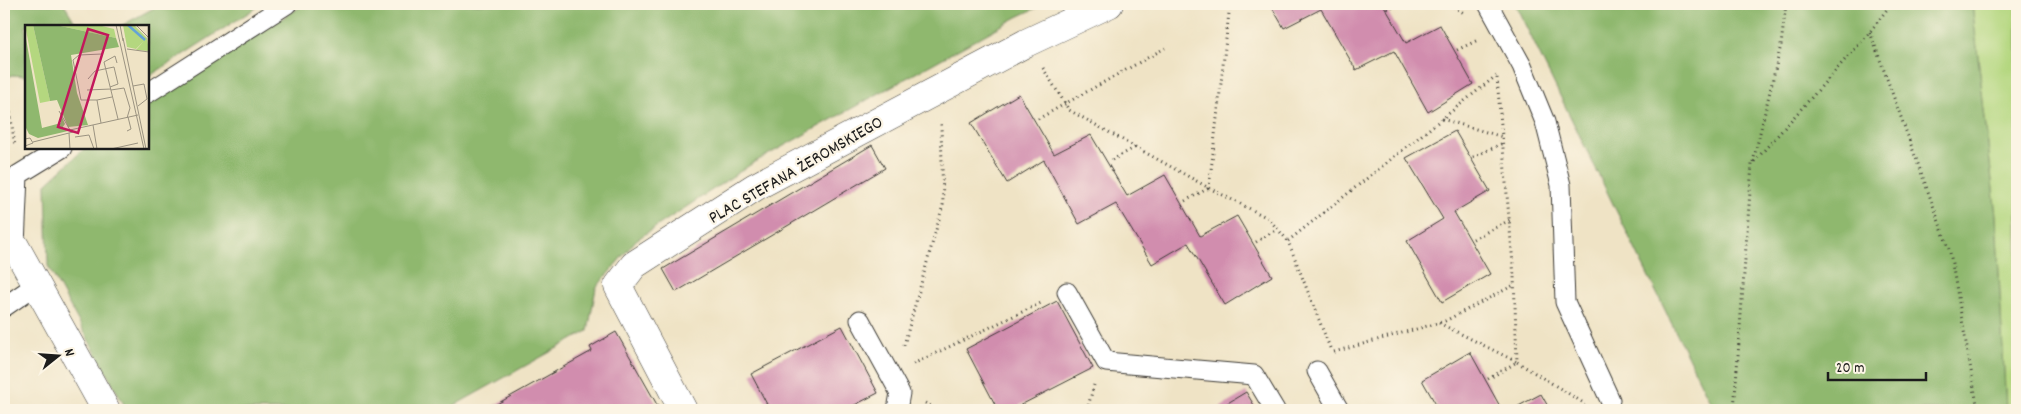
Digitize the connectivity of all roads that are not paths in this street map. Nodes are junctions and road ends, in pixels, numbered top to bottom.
1 (287, 4) edge
2 (1109, 4) edge
3 (1488, 4) edge
4 (149, 92) edge
5 (60, 149) edge
6 (15, 246) joint
7 (36, 285) junction
8 (1059, 295) road end
9 (4, 307) edge
10 (860, 320) dead end
11 (1317, 371) dead end
12 (1610, 400) dead end
13 (106, 410) edge
14 (683, 410) edge
15 (897, 410) edge
16 (1275, 410) edge
17 (1338, 410) edge

1 - 4 lane
2 - 14 street, PLAC STEFANA ŻEROMSKIEGO
3 - 12 lane
5 - 6 lane
6 - 7 street
7 - 9 lane
7 - 13 street
8 - 16 lane
10 - 15 lane
11 - 17 lane

